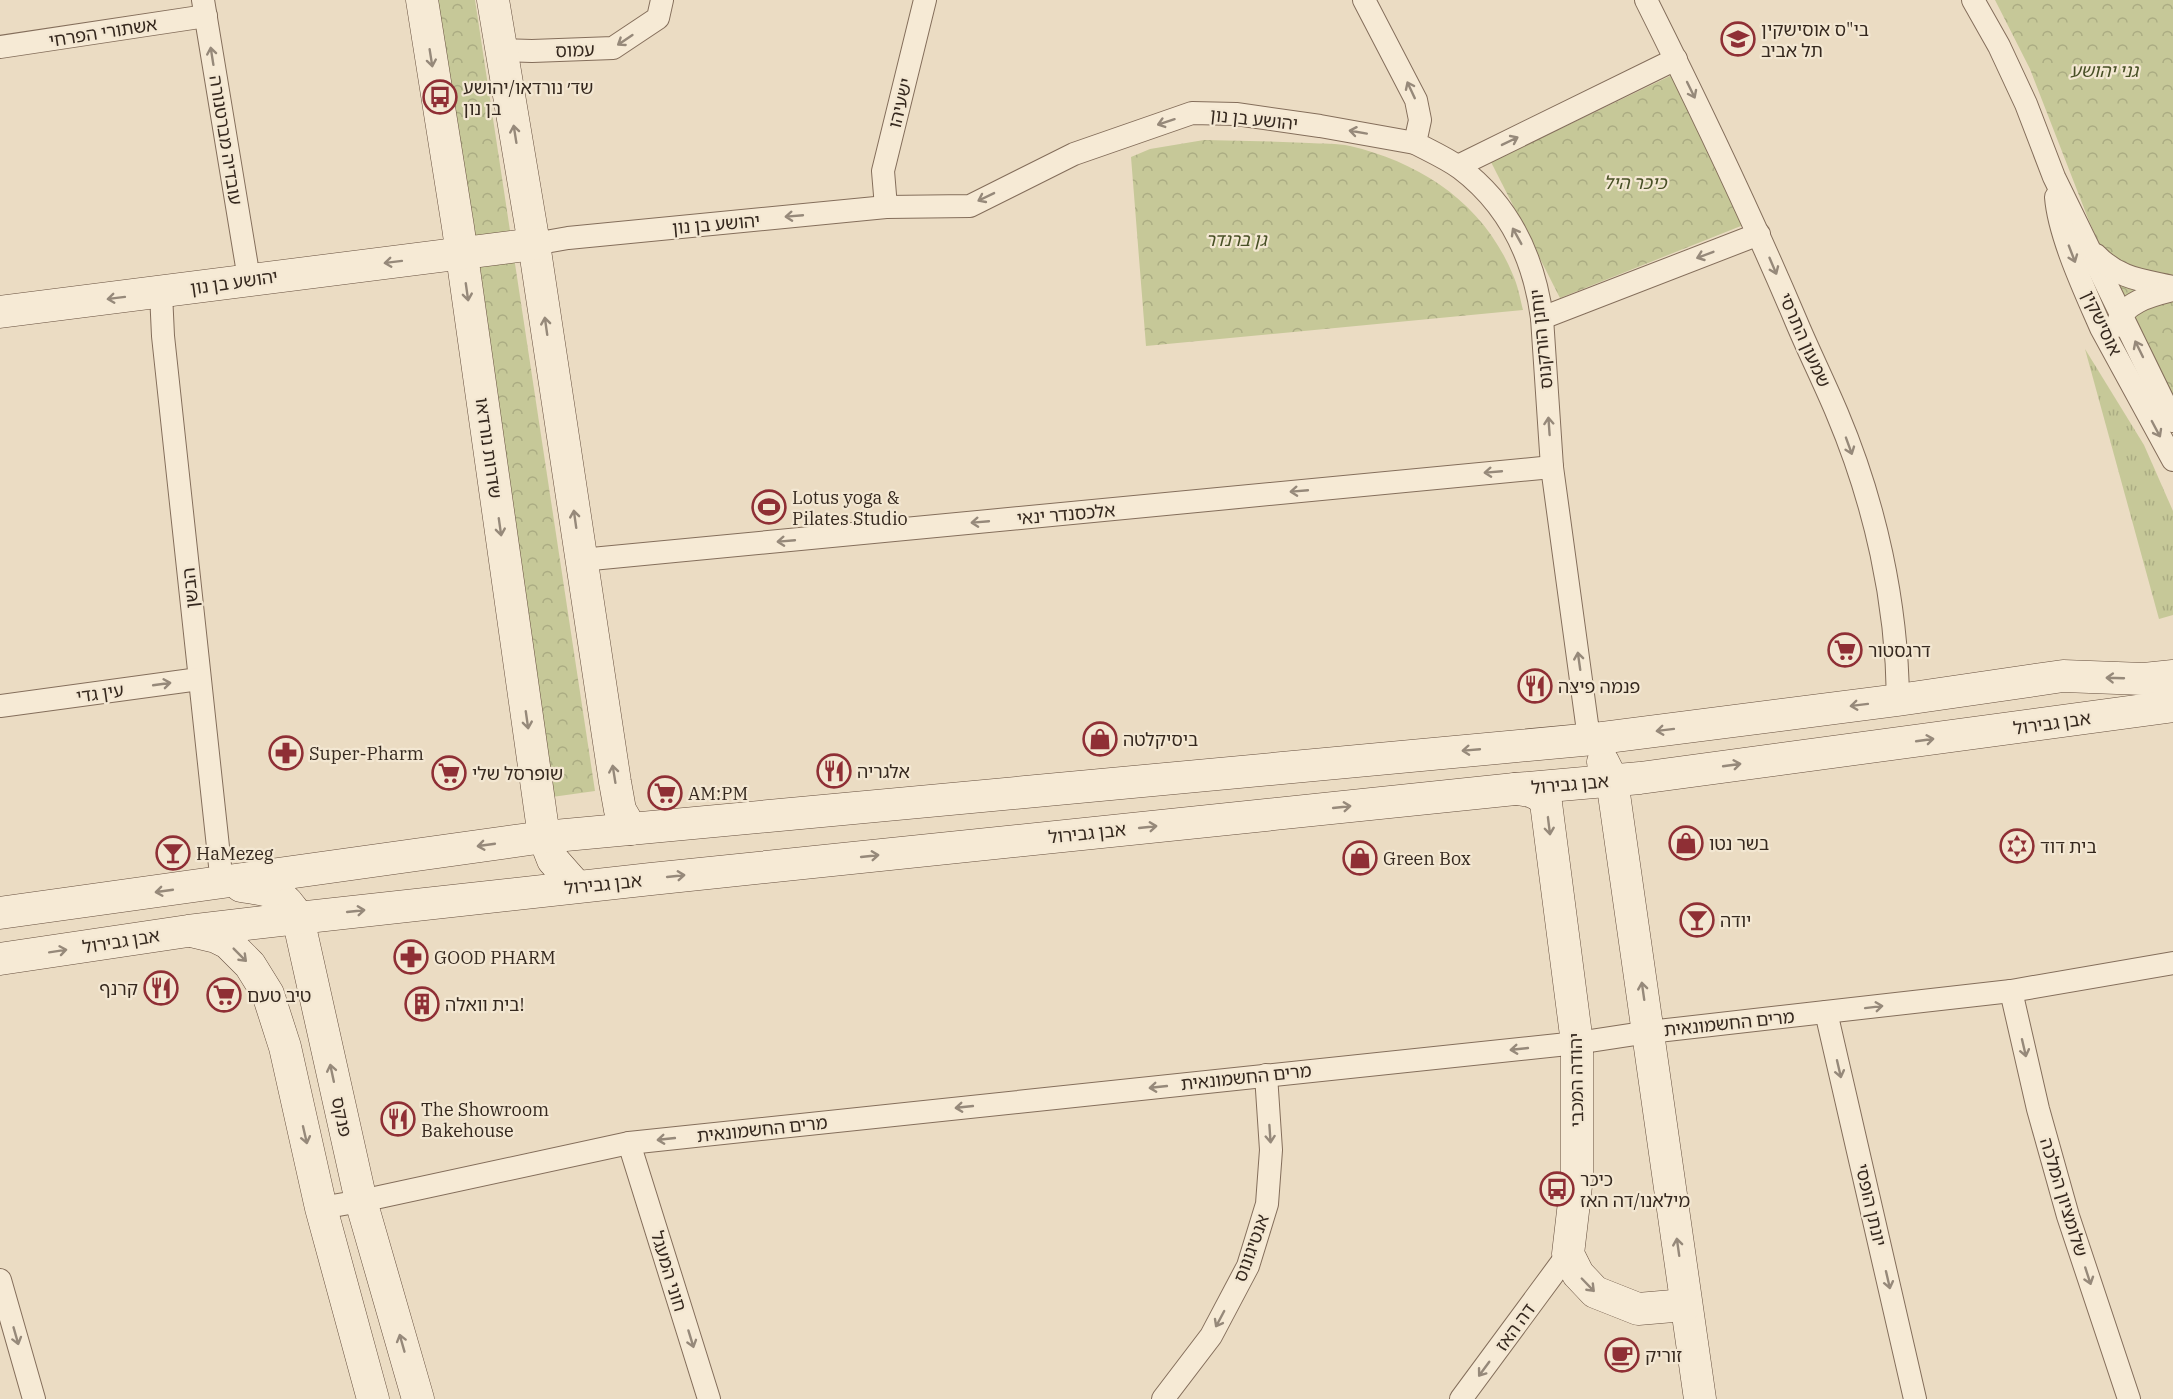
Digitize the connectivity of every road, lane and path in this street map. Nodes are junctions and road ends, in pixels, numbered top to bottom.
1 (422, 0) edge
2 (493, 0) edge
3 (662, 0) edge
4 (925, 0) edge
5 (1364, 0) edge
6 (1646, 0) edge
7 (1973, 0) edge
8 (204, 8) edge
9 (0, 47) edge
10 (501, 50) junction
11 (1676, 59) junction
12 (1415, 143) junction
13 (1458, 166) junction
14 (2055, 177) junction
15 (886, 207) junction
16 (1759, 234) junction
17 (534, 244) junction
18 (2091, 251) junction
19 (461, 253) junction
20 (249, 279) junction
21 (2173, 288) edge
22 (161, 293) junction
23 (0, 312) edge
24 (2122, 315) junction
25 (1542, 318) junction
26 (2118, 358) junction
27 (2173, 421) edge
28 (2173, 460) edge
29 (1552, 467) junction
30 (581, 560) junction
31 (2173, 676) edge
32 (200, 679) junction
33 (1898, 700) junction
34 (0, 706) edge
35 (2173, 706) edge
36 (1593, 739) junction
37 (1611, 780) junction
38 (1515, 789) junction
39 (630, 829) junction
40 (544, 837) junction
41 (222, 884) junction
42 (576, 886) junction
43 (0, 913) edge
44 (298, 918) junction
45 (188, 931) junction
46 (0, 959) edge
47 (2173, 963) edge
48 (2011, 991) junction
49 (1826, 1012) junction
50 (1648, 1032) junction
51 (1577, 1043) junction
52 (1266, 1075) junction
53 (629, 1143) junction
54 (361, 1201) junction
55 (321, 1208) junction
56 (1568, 1254) junction
57 (0, 1280) edge
58 (1685, 1305) junction
59 (34, 1399) edge
60 (373, 1399) edge
61 (418, 1399) edge
62 (709, 1399) edge
63 (1163, 1399) edge
64 (1461, 1399) edge
65 (1700, 1399) edge
66 (1915, 1399) edge
67 (2129, 1399) edge

1 -> 19 main road, שדרות נורדאו
2 - 10 main road
3 -> 10 street, עמוס
4 - 15 street, ישעיהו
12 -> 5 street
6 - 11 street, שמעון התרסי
7 - 14 street, אוסישקין
8 - 9 street, אשתורי הפרחי
20 -> 8 street, עובדיה מברטנורה
17 -> 10 main road
13 -> 11 street
11 -> 16 street, שמעון התרסי
12 - 13 street, יוחנן הורקנוס
12 -> 15 street, יהושע בן נון
25 -> 13 street, יוחנן הורקנוס
14 - 18 street, אוסישקין
14 -> 26 street, אוסישקין
15 -> 17 street, יהושע בן נון
16 -> 25 street
16 -> 33 street, שמעון התרסי
17 - 19 main road, יהושע בן נון
30 -> 17 main road
18 - 21 street
18 - 24 street, אוסישקין
19 -> 20 main road, יהושע בן נון
19 -> 40 main road, שדרות נורדאו
20 - 22 main road, יהושע בן נון
21 - 24 street
22 -> 23 main road, יהושע בן נון
22 - 32 street, הבשן
24 - 26 street
27 -> 24 street, אוסישקין
29 -> 25 street, יוחנן הורקנוס
26 -> 28 street, אוסישקין
29 -> 30 street, אלכסנדר ינאי
36 -> 29 street, יוחנן הורקנוס
39 -> 30 main road
31 -> 33 main road
34 -> 32 street, עין גדי
32 - 41 street, הבשן
33 -> 36 main road
37 -> 35 main road, אבן גבירול
36 - 37 main road
36 -> 39 main road
37 - 38 main road, אבן גבירול
50 -> 37 main road
42 -> 38 main road, אבן גבירול
38 -> 51 main road, יהודה המכבי
39 - 40 main road
40 -> 41 main road
40 - 42 main road, שדרות נורדאו
41 -> 43 main road
41 - 44 main road, פנקס
44 -> 42 main road, אבן גבירול
44 - 45 main road, אבן גבירול
54 -> 44 main road, פנקס
46 -> 45 main road, אבן גבירול
45 -> 55 main road
47 - 48 street, מרים החשמונאית
49 -> 48 street, מרים החשמונאית
48 -> 67 street, שלומציון המלכה
49 - 50 street, מרים החשמונאית
49 -> 66 street, יונתן הופסי
50 - 51 street, מרים החשמונאית
58 -> 50 main road
51 -> 52 street, מרים החשמונאית
51 - 56 main road, יהודה המכבי
52 -> 53 street, מרים החשמונאית
52 -> 63 street, אנטיגונוס
53 - 54 street, מרים החשמונאית
53 -> 62 street, חוני המעגל
54 - 55 street, מרים החשמונאית
61 -> 54 main road, פנקס
55 - 60 main road
56 -> 58 main road
56 -> 64 street, דה האז
57 -> 59 street
58 - 65 main road

